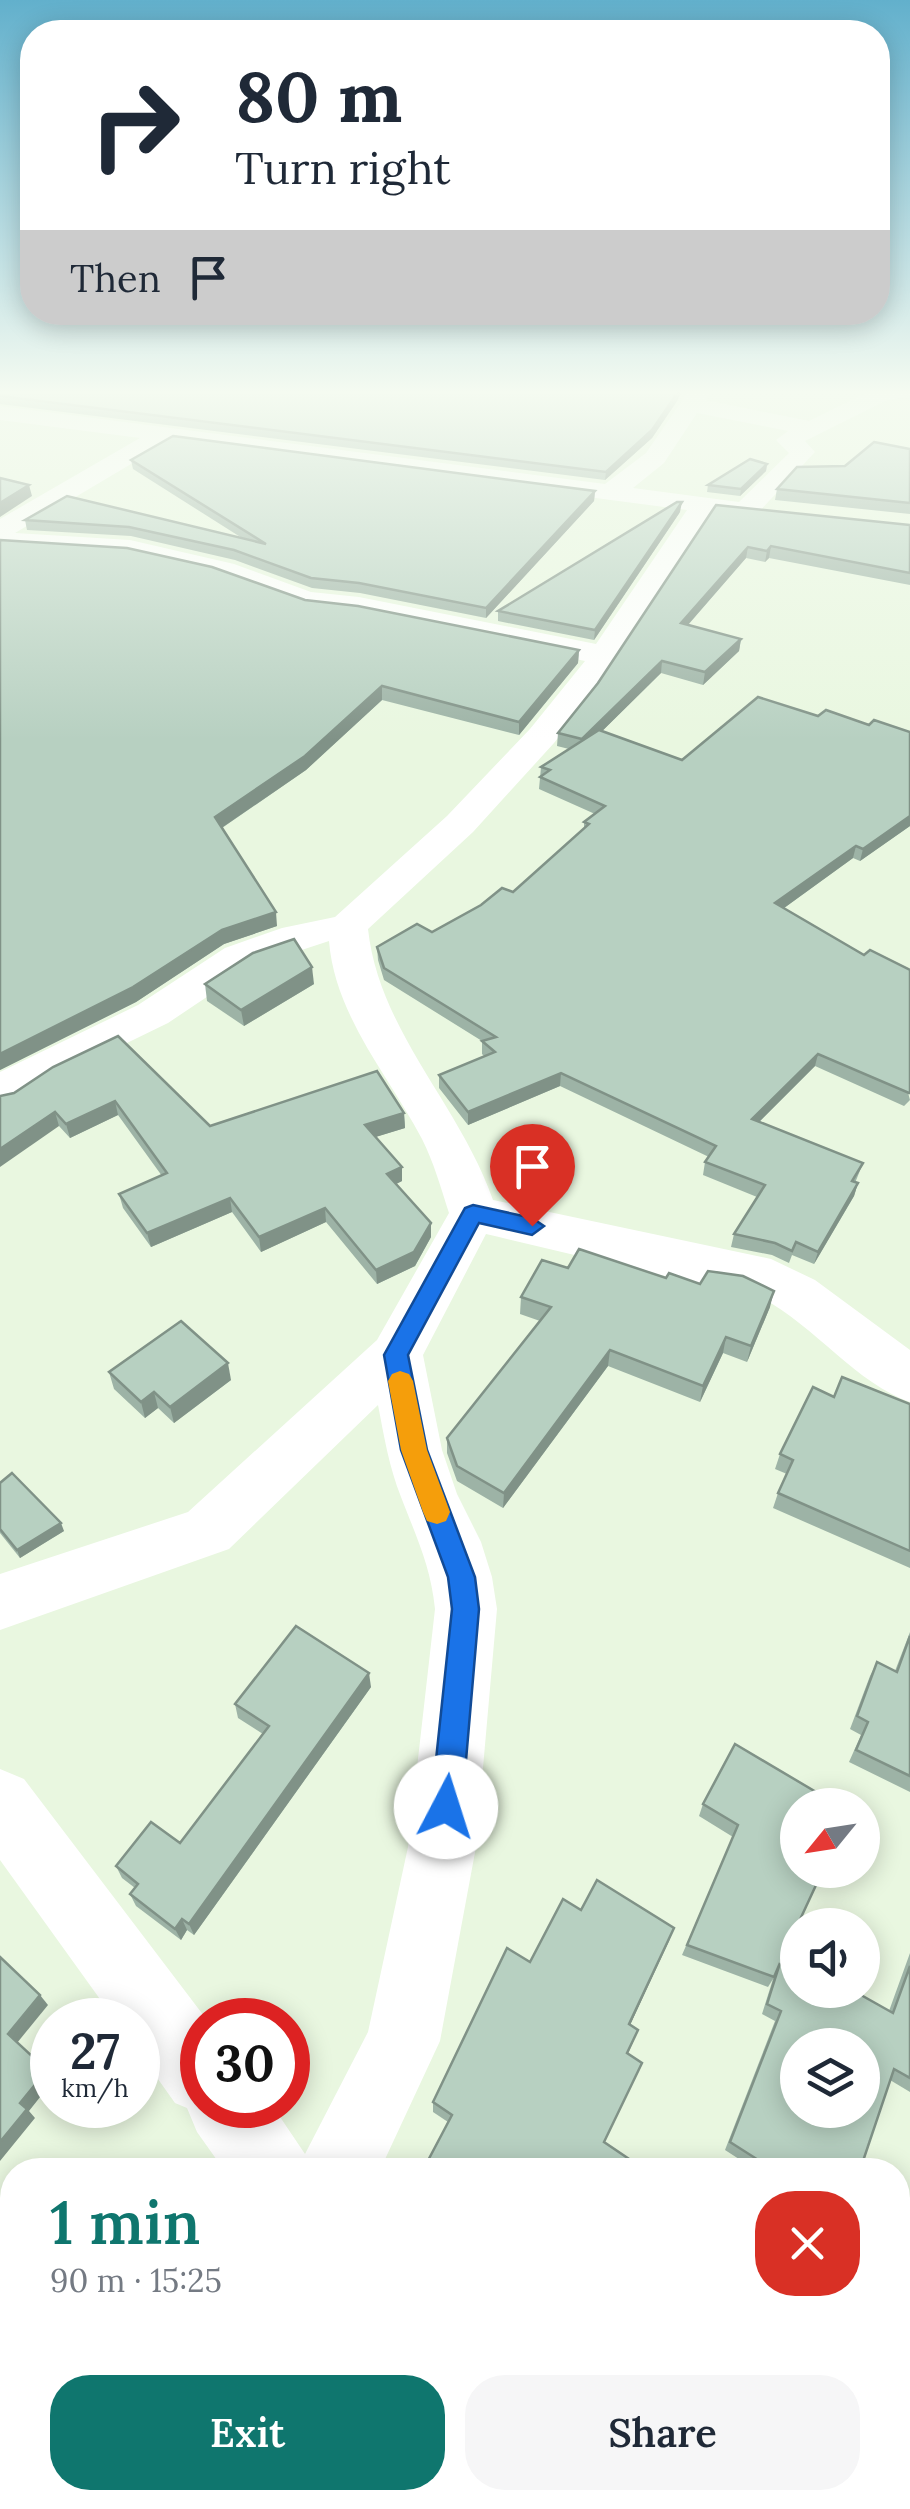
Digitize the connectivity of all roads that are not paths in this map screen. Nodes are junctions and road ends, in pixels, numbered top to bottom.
1 (41, 506) edge
2 (701, 506) edge
3 (717, 506) edge
4 (750, 506) edge
5 (746, 510) junction
6 (782, 514) edge
7 (0, 530) edge
8 (0, 540) edge
9 (603, 656) junction
10 (348, 926) junction
11 (0, 1093) edge
12 (473, 1214) junction
13 (396, 1355) junction
14 (910, 1380) edge
15 (0, 1602) edge
16 (0, 1803) edge
17 (180, 2046) edge
18 (241, 2128) edge
19 (263, 2158) edge
20 (344, 2158) edge

1 - 7 street
2 - 9 street
3 - 5 street
4 - 5 street
5 - 6 street
8 - 9 street
9 - 10 street
10 - 11 street
10 - 12 street
12 - 13 street
12 - 14 street
13 - 15 street
13 - 20 street
16 - 17 street
18 - 19 street

